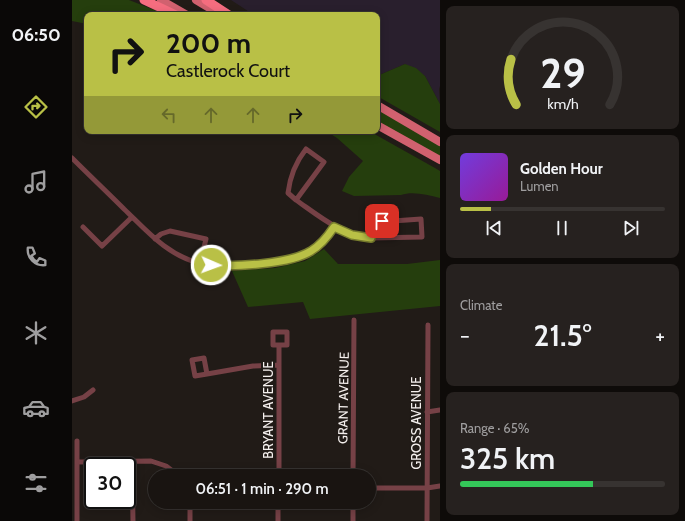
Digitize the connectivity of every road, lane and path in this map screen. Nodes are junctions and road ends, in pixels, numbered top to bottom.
1 (144, 0) edge
2 (161, 0) edge
3 (196, 0) edge
4 (206, 0) edge
5 (170, 12) edge
6 (182, 12) edge
7 (216, 12) edge
8 (224, 12) edge
9 (380, 107) edge
10 (380, 127) edge
11 (405, 141) junction
12 (440, 141) edge
13 (72, 158) edge
14 (440, 160) edge
15 (440, 165) edge
16 (296, 200) junction
17 (132, 217) junction
18 (83, 227) dead end
19 (334, 227) junction
20 (371, 238) junction
21 (155, 239) junction
22 (200, 264) junction
23 (354, 320) dead end
24 (428, 325) dead end
25 (279, 345) dead end
26 (279, 365) junction
27 (207, 374) dead end
28 (93, 390) dead end
29 (72, 401) edge
30 (440, 410) edge
31 (427, 412) junction
32 (77, 442) dead end
33 (136, 461) edge
34 (77, 462) junction
35 (84, 462) edge
36 (170, 469) edge
37 (279, 469) edge
38 (353, 469) edge
39 (440, 486) edge
40 (376, 488) edge
41 (427, 488) junction
42 (133, 509) edge
43 (190, 509) edge
44 (278, 509) edge
45 (353, 509) edge
46 (77, 521) edge
47 (133, 521) edge
48 (190, 521) edge
49 (278, 521) edge
50 (352, 521) edge
51 (426, 521) edge

1 - 5 highway
2 - 6 main road
3 - 7 main road
4 - 8 highway
9 - 12 main road
10 - 11 main road
11 - 14 main road
11 - 15 main road
13 - 17 street
16 - 16 street
16 - 19 street
17 - 18 street
17 - 21 street
19 - 20 street
19 - 22 street
20 - 20 street
21 - 22 street
21 - 22 street
23 - 38 street, GRANT AVENUE
24 - 31 street, GROSS AVENUE
25 - 26 street, BRYANT AVENUE
26 - 27 street
26 - 37 street, BRYANT AVENUE
28 - 29 street
30 - 31 street
31 - 41 street, GROSS AVENUE
32 - 34 street
33 - 36 street
34 - 35 street
34 - 46 street
39 - 41 street
40 - 41 street
41 - 51 street, GROSS AVENUE
42 - 47 street
43 - 48 street
44 - 49 street
45 - 50 street

